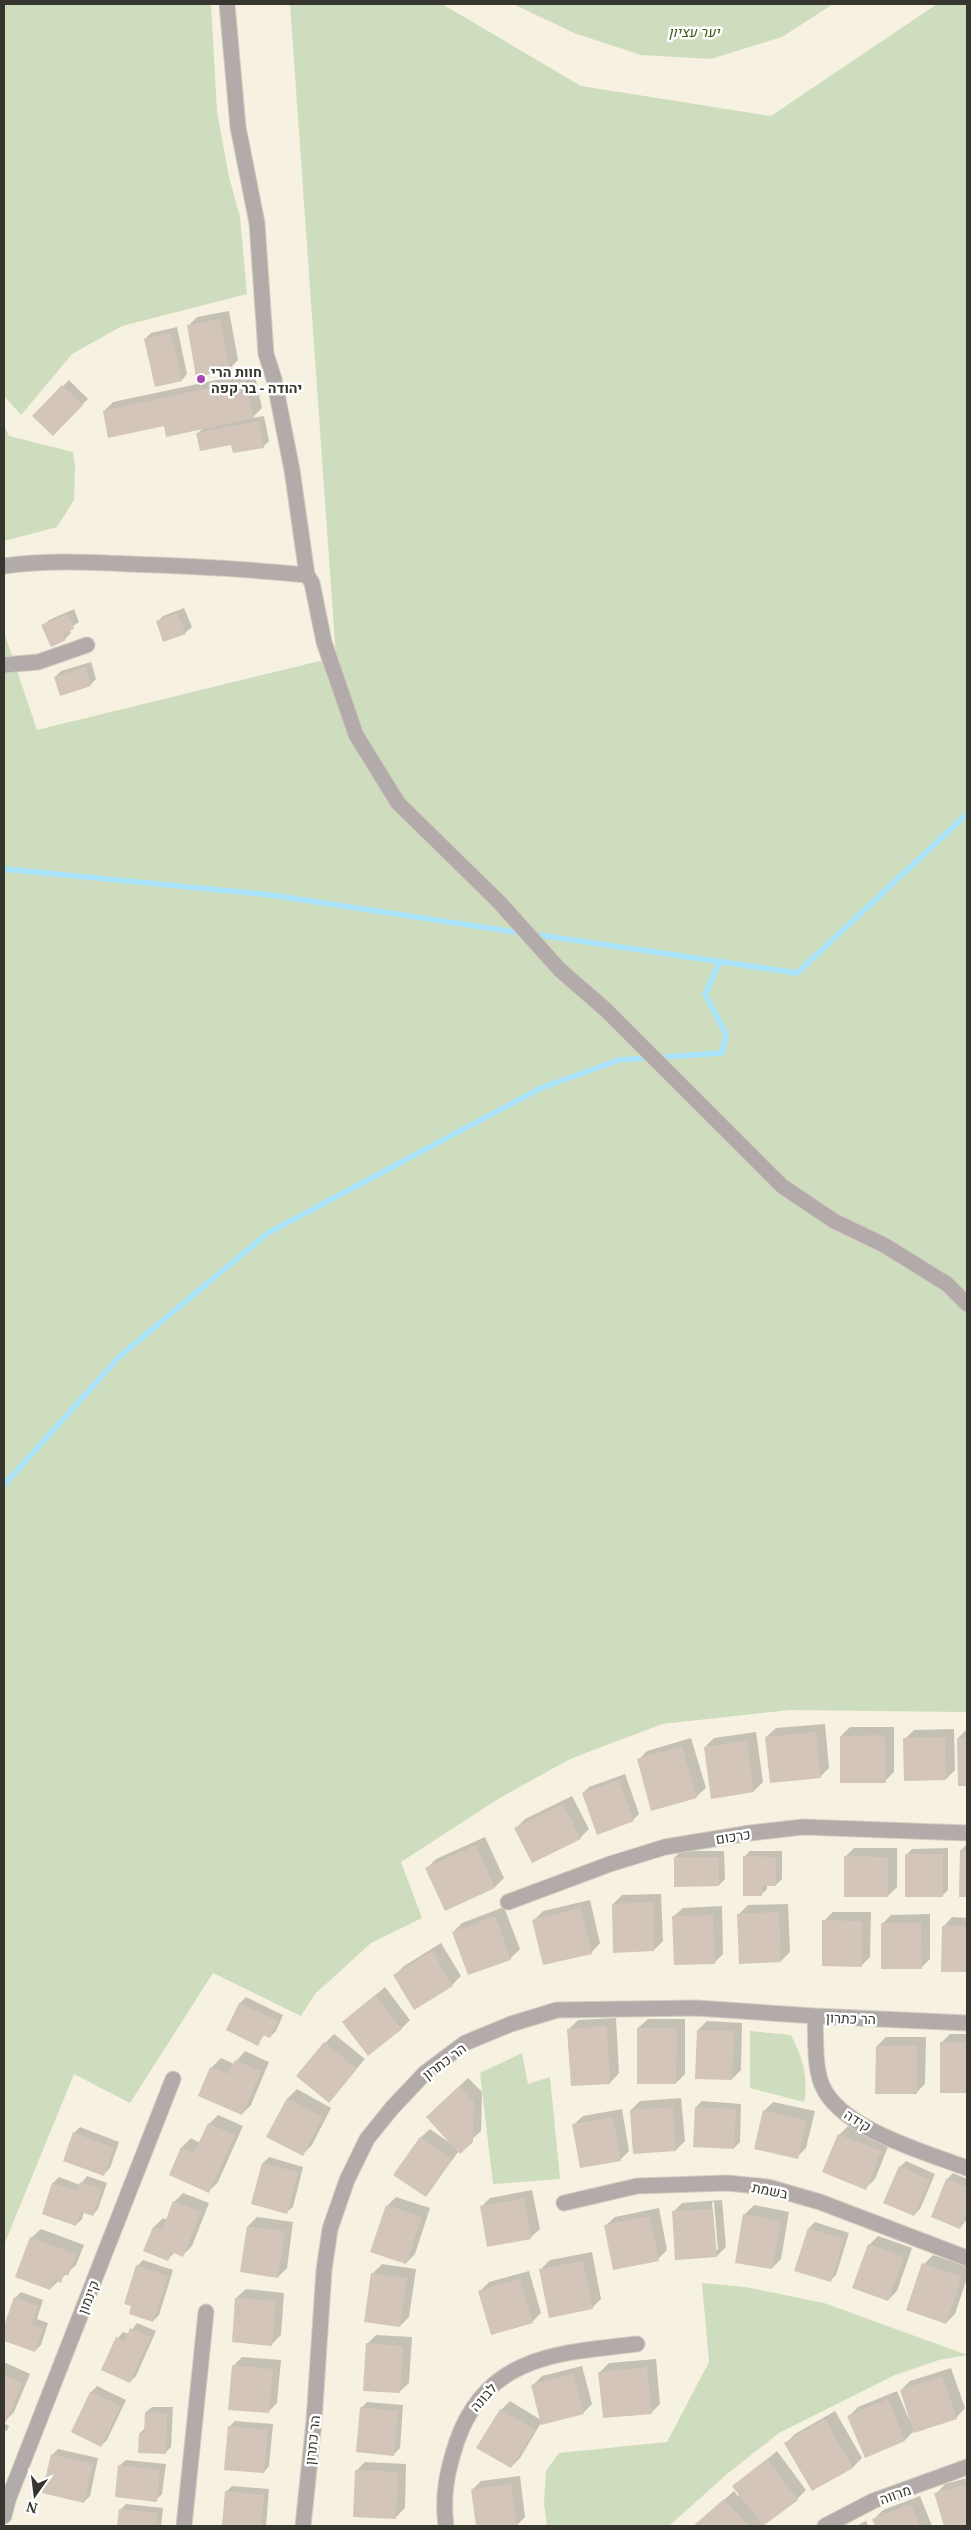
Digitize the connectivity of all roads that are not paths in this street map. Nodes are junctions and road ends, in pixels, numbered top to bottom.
1 (228, 4) edge
2 (4, 566) edge
3 (308, 575) junction
4 (88, 645) dead end
5 (4, 665) edge
6 (967, 1304) edge
7 (967, 1833) edge
8 (508, 1902) dead end
9 (815, 2016) junction
10 (967, 2023) edge
11 (173, 2079) dead end
12 (967, 2168) edge
13 (564, 2204) dead end
14 (967, 2258) edge
15 (206, 2312) dead end
16 (637, 2344) dead end
17 (967, 2467) edge
18 (4, 2516) edge
19 (184, 2526) edge
20 (303, 2526) edge
21 (446, 2526) edge
22 (825, 2526) edge

1 - 3 street
2 - 3 street
3 - 6 street
4 - 5 street
7 - 8 street, כרכום
9 - 10 street, הר כתרון
9 - 12 street, קידה
9 - 20 street, הר כתרון
11 - 18 street, קינמון
13 - 14 street, בשמת
15 - 19 street
16 - 21 street, לבונה
17 - 22 street, מרווה

